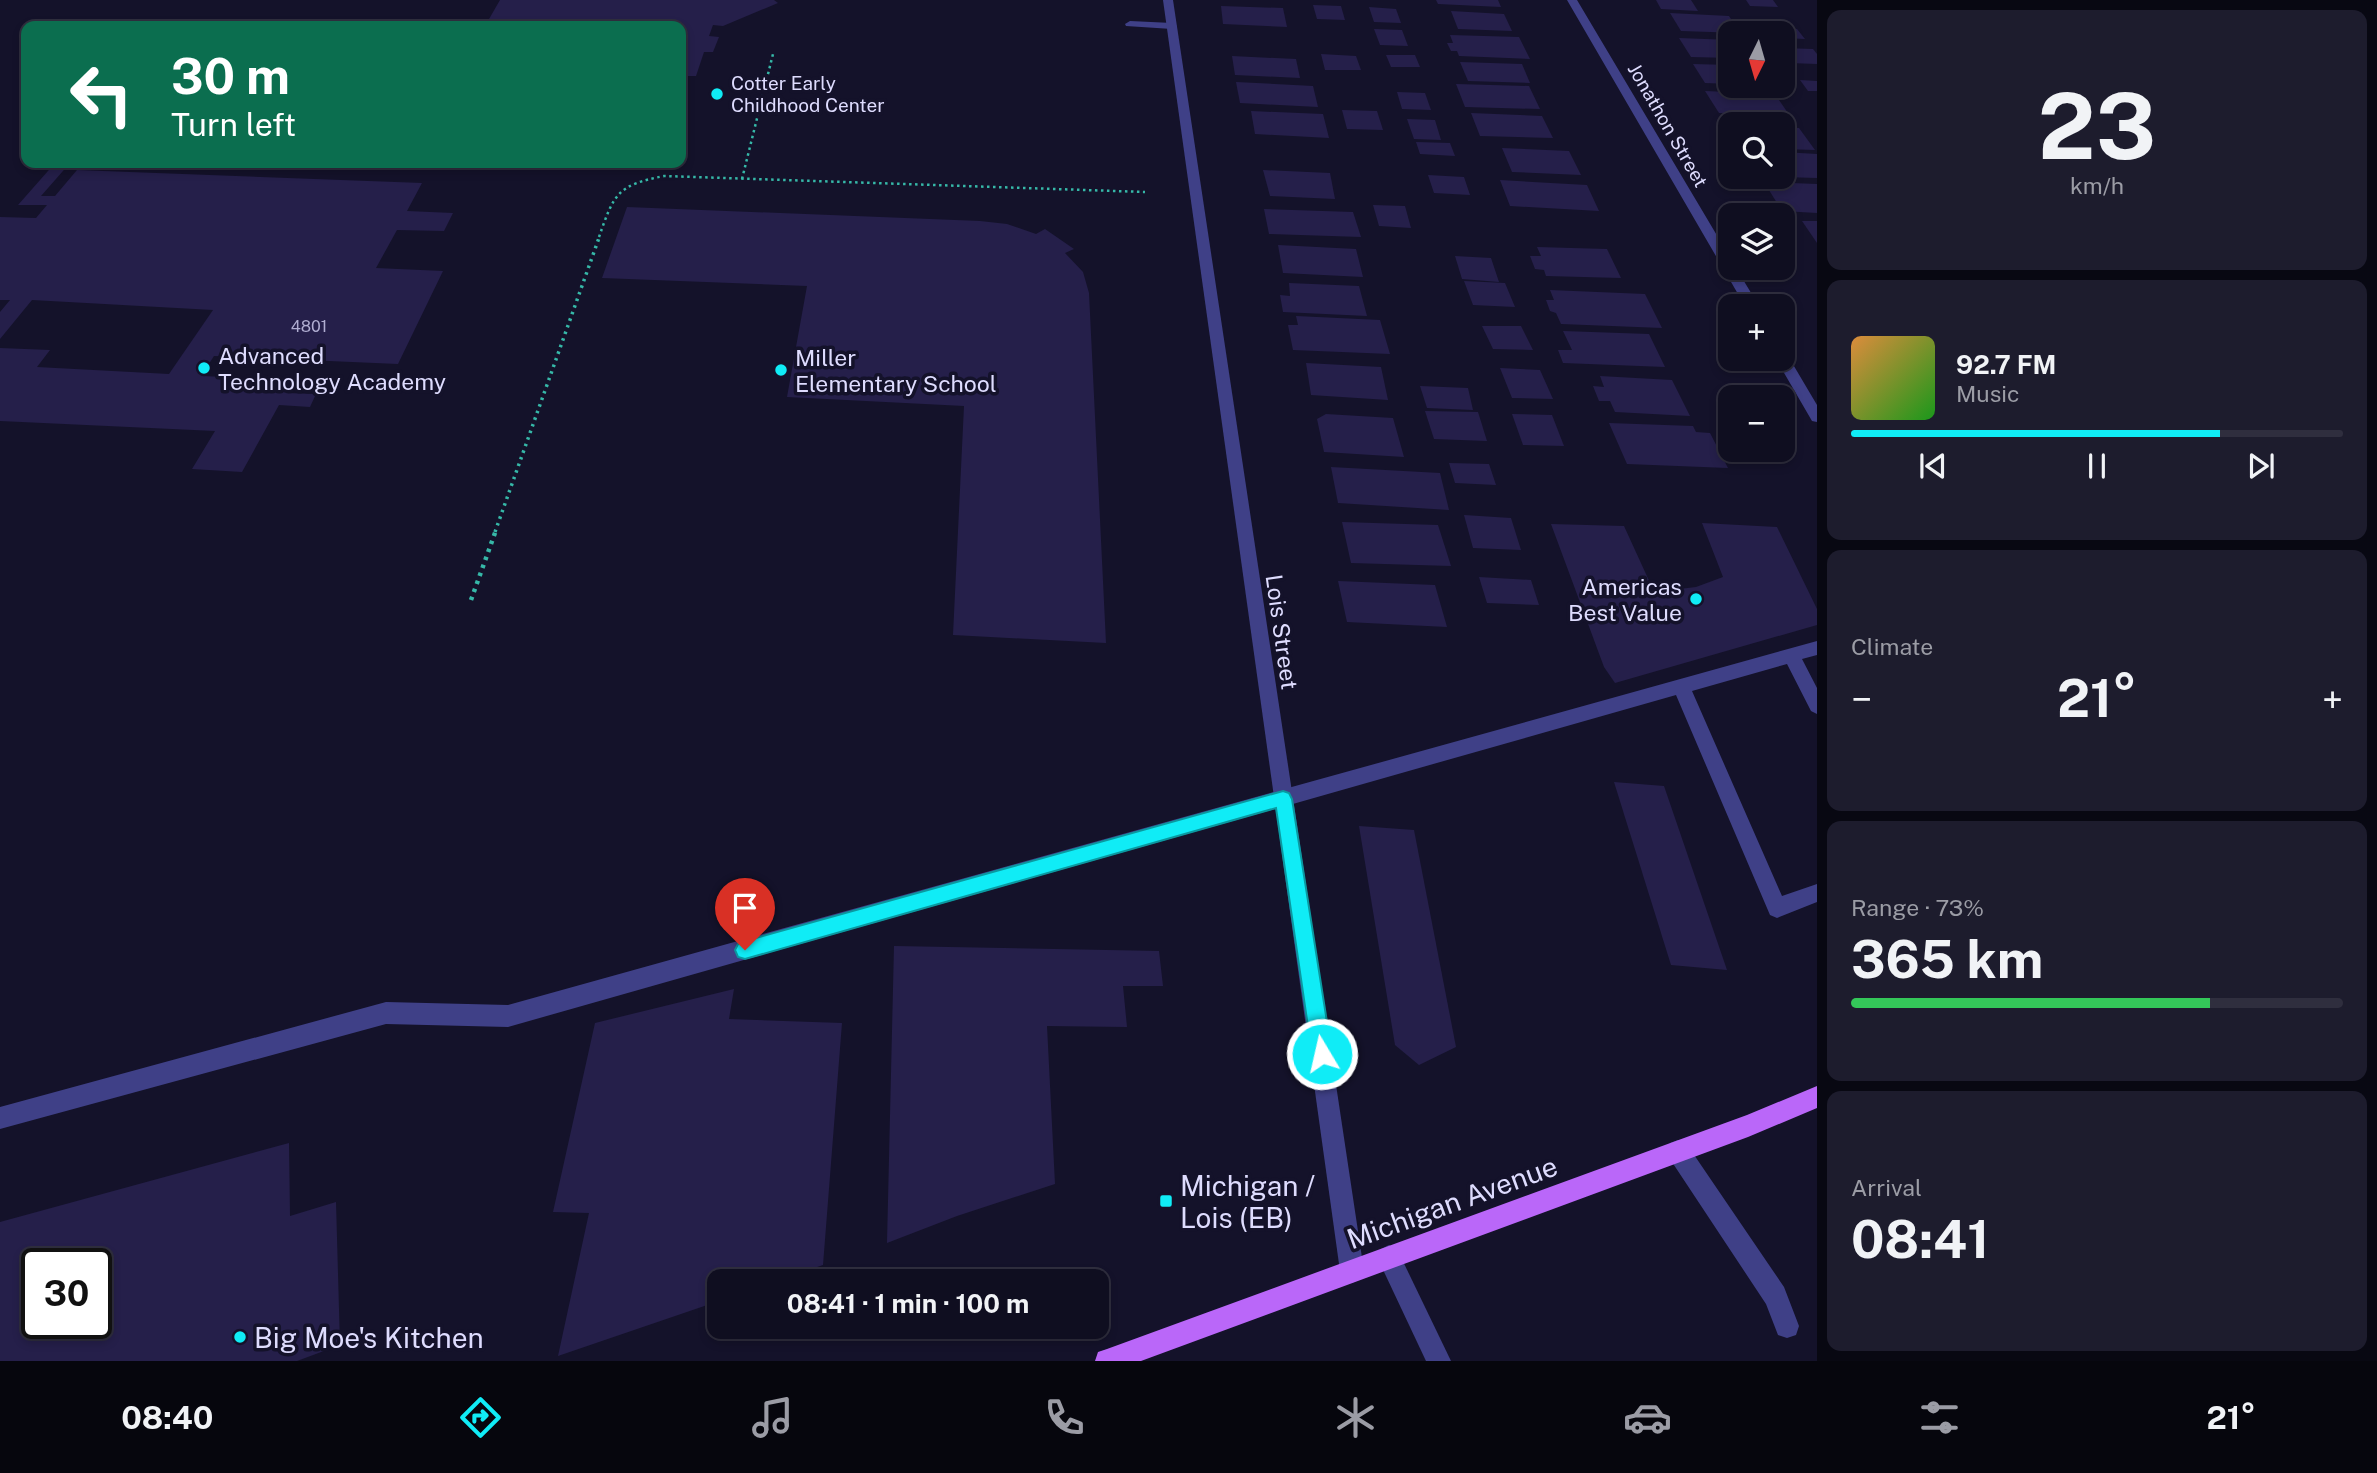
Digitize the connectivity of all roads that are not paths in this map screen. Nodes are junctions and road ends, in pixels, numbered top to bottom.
1 (1168, 0) edge
2 (1572, 0) edge
3 (1130, 24) dead end
4 (1172, 26) junction
5 (1745, 294) edge
6 (1790, 371) edge
7 (1817, 417) edge
8 (1817, 649) edge
9 (1792, 656) junction
10 (1682, 688) junction
11 (1817, 706) edge
12 (1283, 799) junction
13 (1817, 893) edge
14 (1817, 1097) edge
15 (0, 1118) edge
16 (1678, 1151) junction
17 (1389, 1257) junction
18 (1352, 1270) junction
19 (1787, 1326) dead end
20 (1107, 1361) edge
21 (1439, 1361) edge

1 - 4 street, Lois Street
2 - 5 street, Jonathon Street
3 - 4 street
4 - 12 street, Lois Street
6 - 7 street
8 - 9 street
9 - 10 street
9 - 11 street
10 - 12 street
10 - 13 street
12 - 15 street
12 - 18 street, Lois Street
14 - 16 main road, Michigan Avenue
16 - 17 main road, Michigan Avenue
16 - 19 street
17 - 18 main road, Michigan Avenue
17 - 21 street
18 - 20 main road, Michigan Avenue

